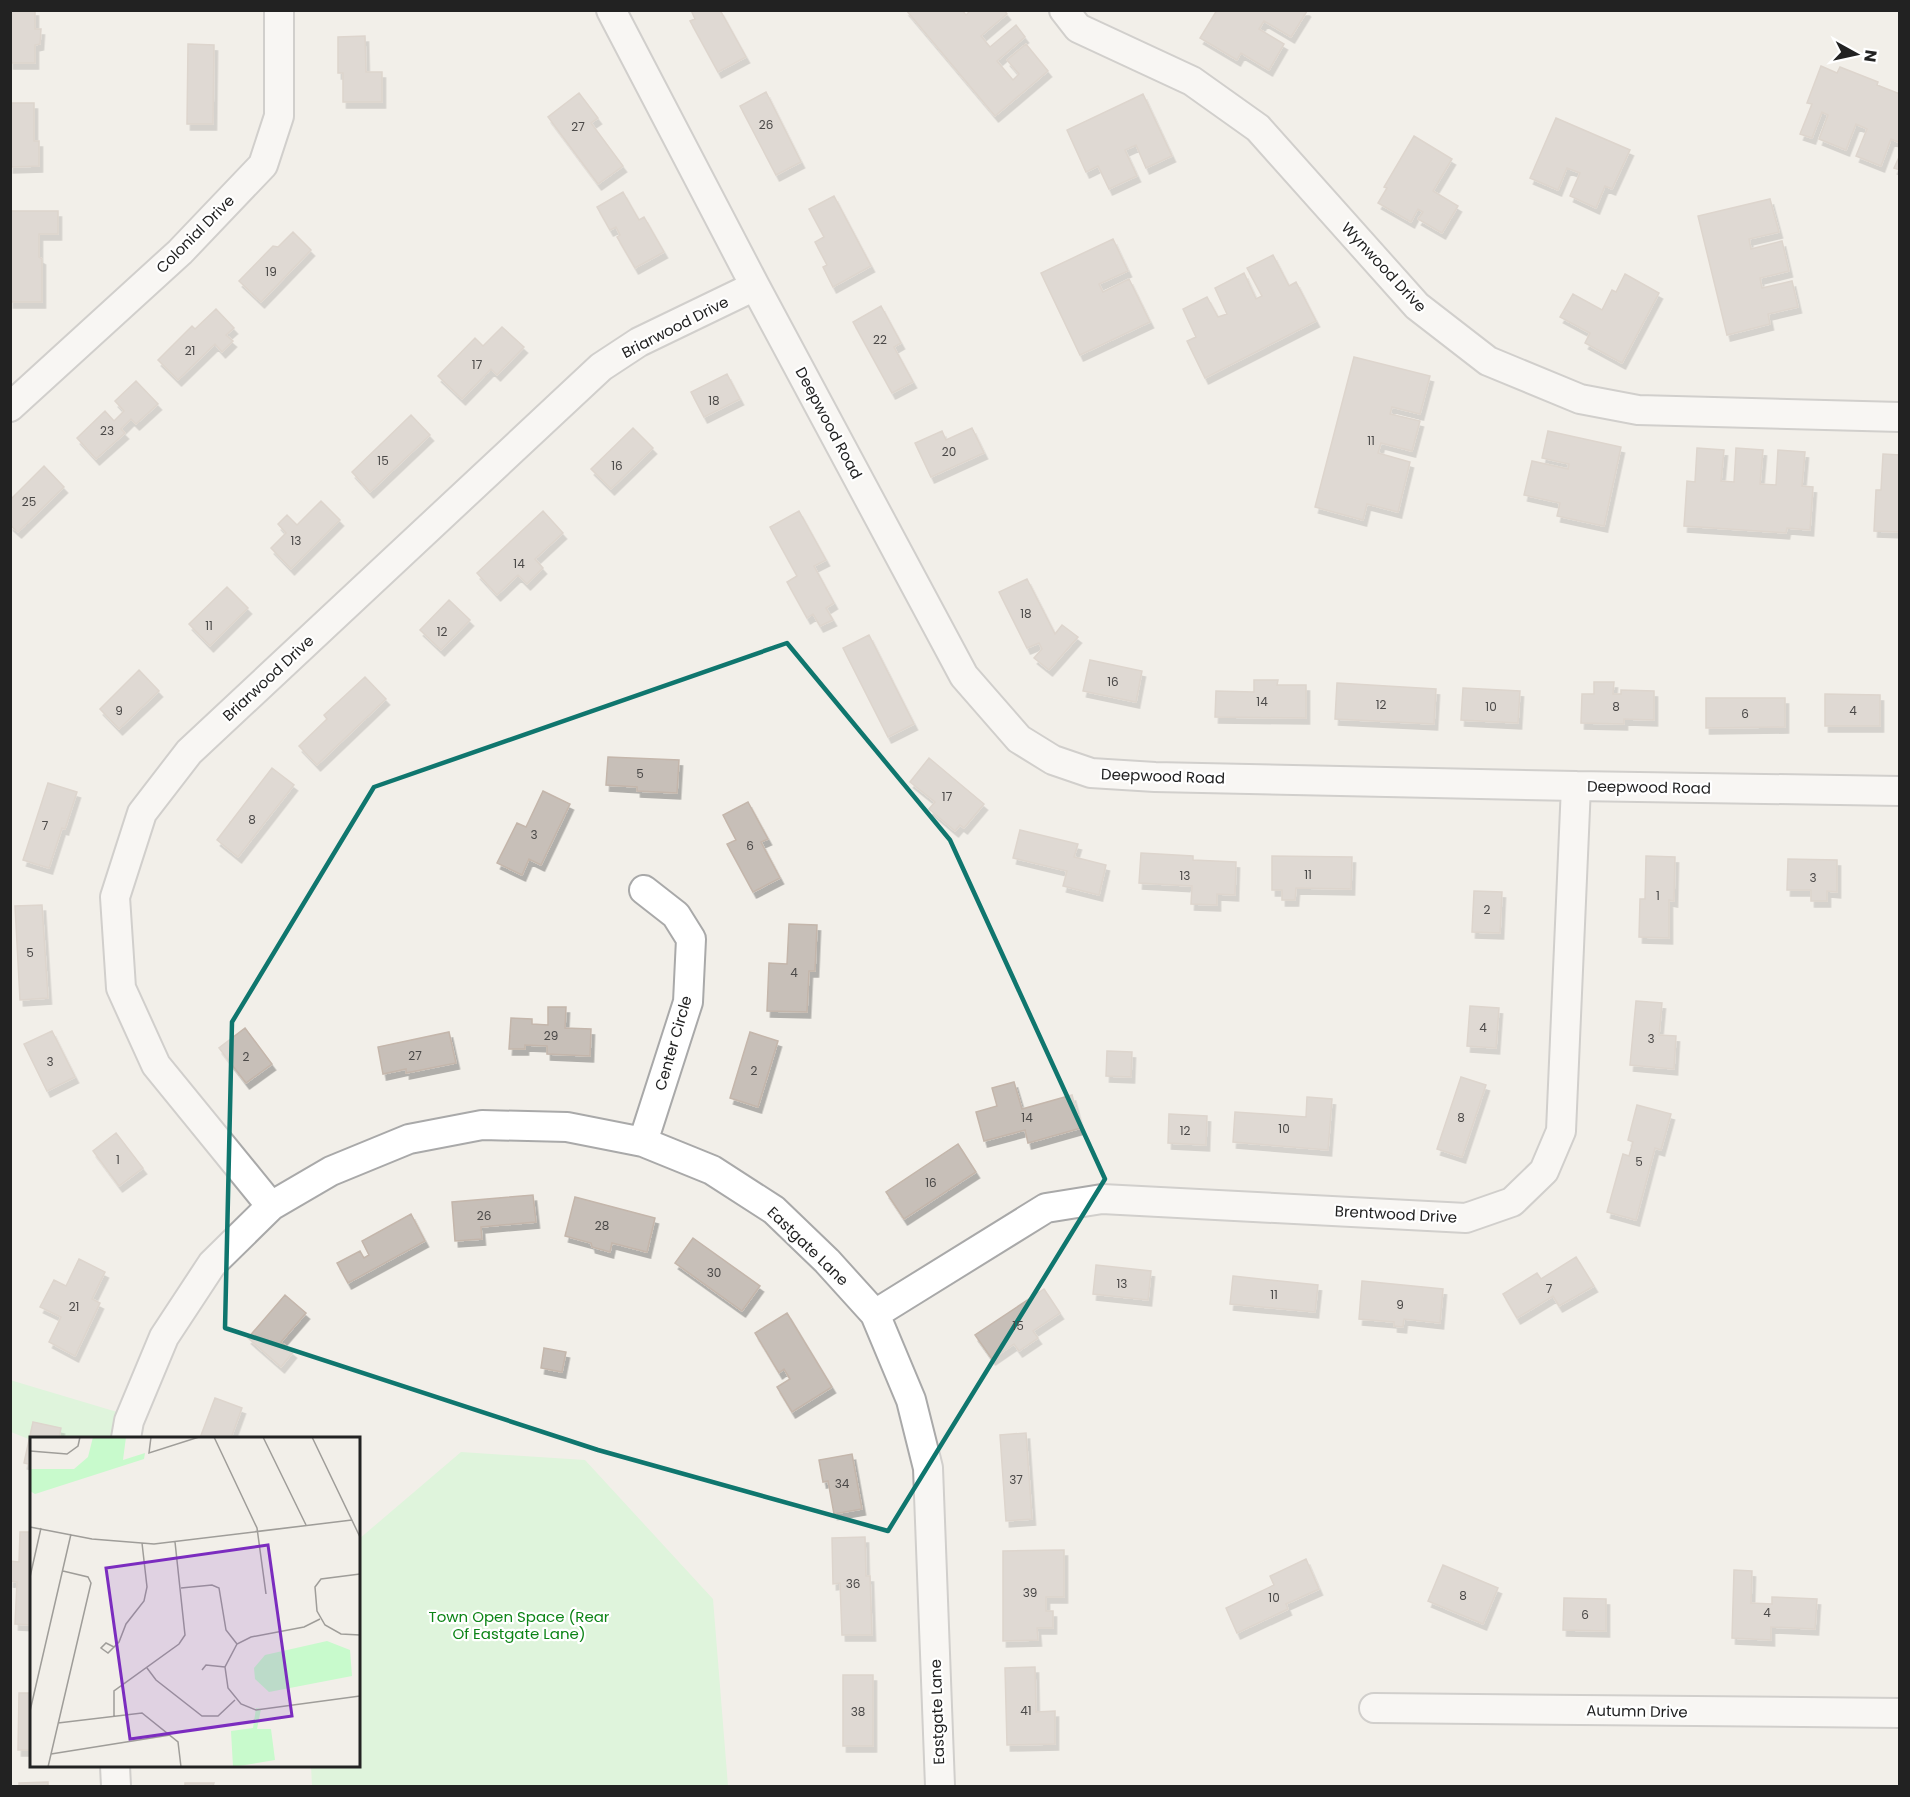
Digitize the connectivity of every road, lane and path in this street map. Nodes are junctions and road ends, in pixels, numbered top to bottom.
1 (279, 10) edge
2 (611, 10) edge
3 (1064, 10) edge
4 (755, 286) junction
5 (10, 407) edge
6 (1899, 417) edge
7 (1576, 786) junction
8 (1899, 790) edge
9 (644, 890) dead end
10 (643, 1142) junction
11 (271, 1206) junction
12 (875, 1314) junction
13 (126, 1437) edge
14 (1374, 1708) dead end
15 (1899, 1713) edge
16 (115, 1767) edge
17 (116, 1786) edge
18 (940, 1786) edge

1 - 5 street, Colonial Drive
2 - 4 street, Deepwood Road
3 - 6 street, Wynwood Drive
4 - 7 street, Deepwood Road
4 - 11 street, Briarwood Drive
7 - 8 street, Deepwood Road
7 - 12 street, Brentwood Drive
9 - 10 street, Center Circle
10 - 11 street, Eastgate Lane
10 - 12 street, Eastgate Lane
11 - 13 street, Eastgate Lane
12 - 18 street, Eastgate Lane
14 - 15 street, Autumn Drive
16 - 17 street

